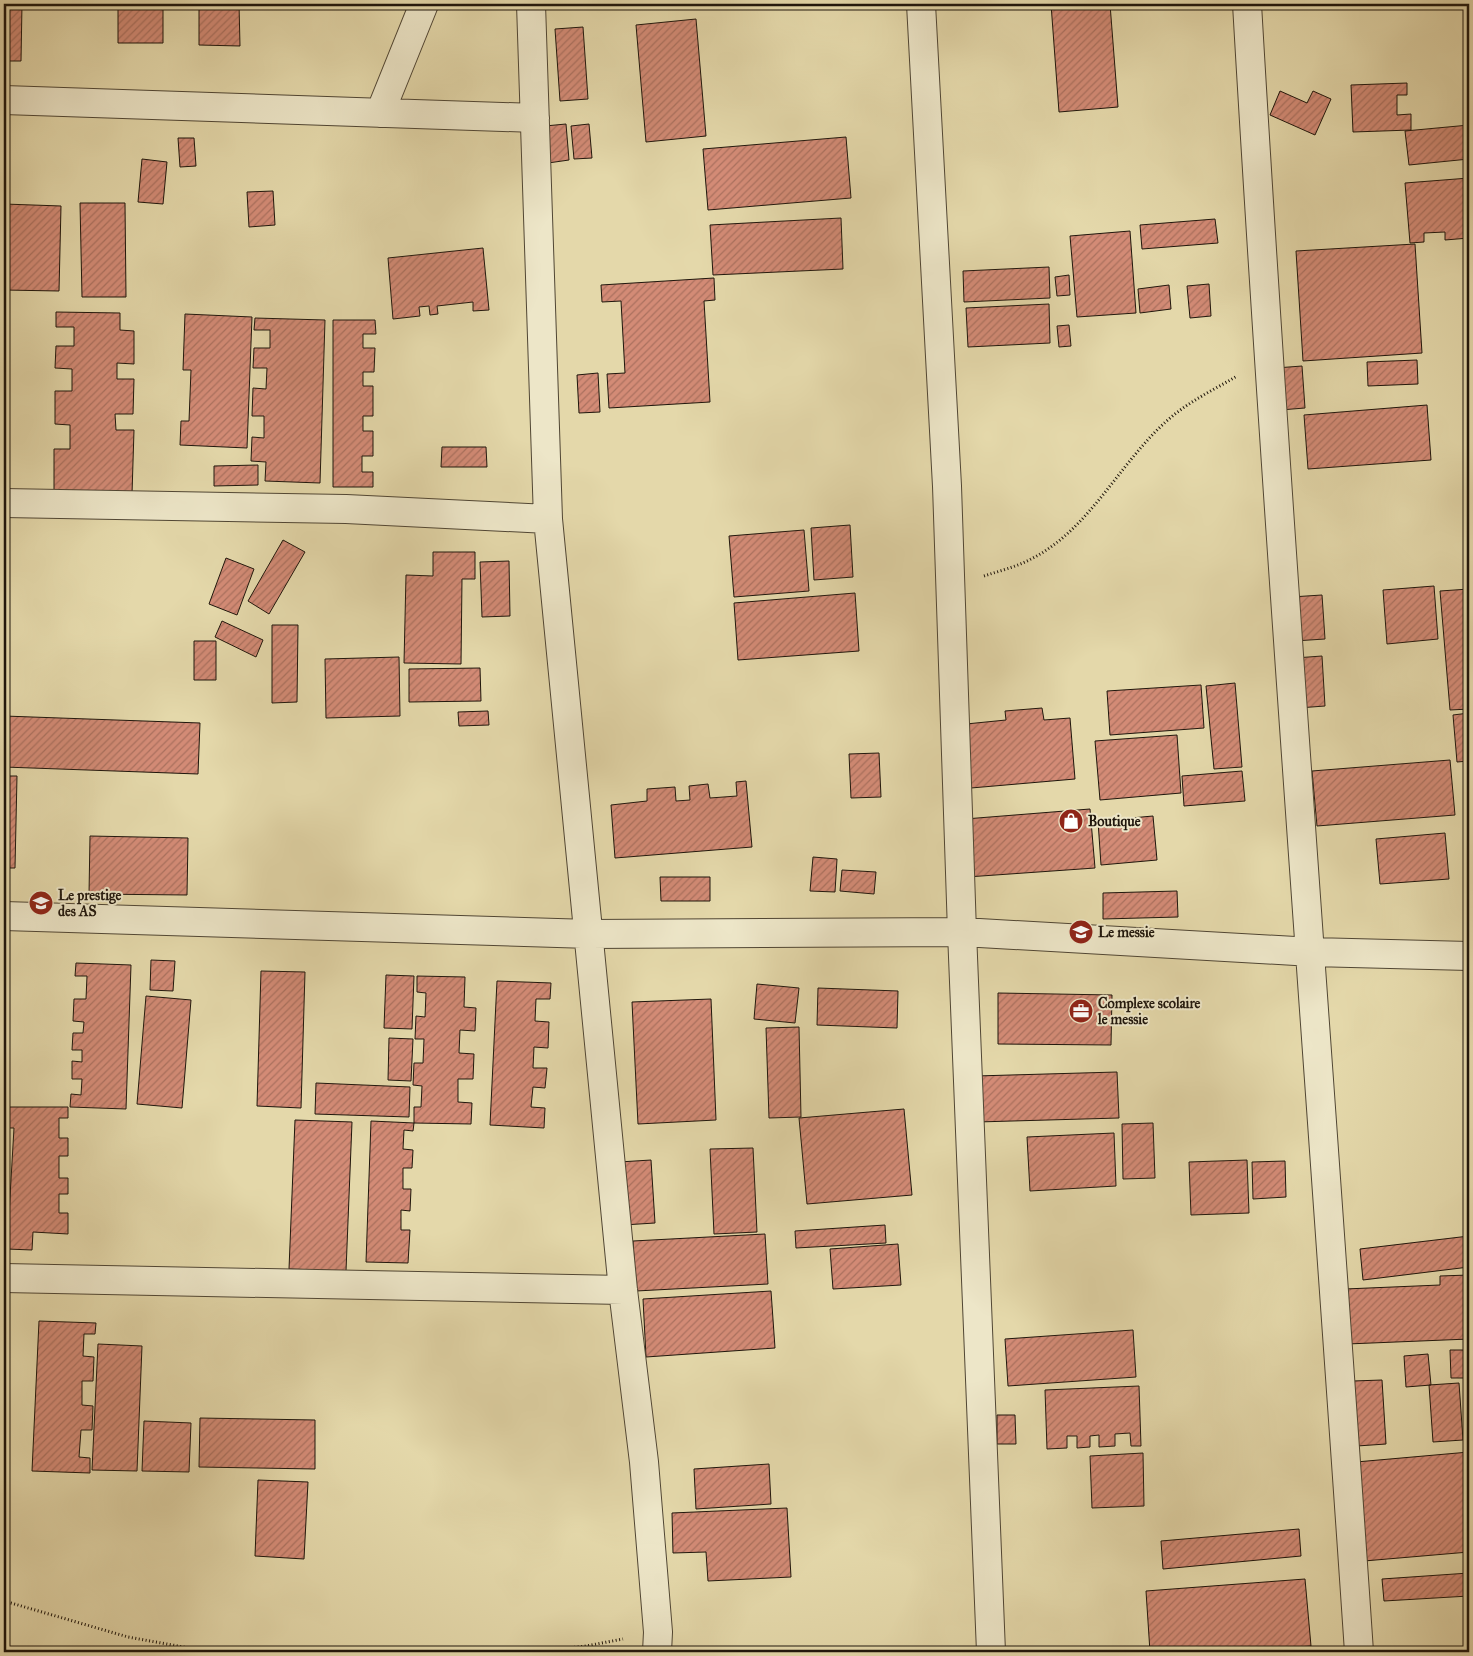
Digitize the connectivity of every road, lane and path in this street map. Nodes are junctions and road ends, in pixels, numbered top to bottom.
1 (424, 4) edge
2 (531, 4) edge
3 (921, 4) edge
4 (1247, 4) edge
5 (4, 100) edge
6 (380, 113) junction
7 (535, 118) junction
8 (1267, 357) junction
9 (4, 503) edge
10 (548, 519) junction
11 (950, 588) junction
12 (4, 916) edge
13 (962, 932) junction
14 (590, 934) junction
15 (1312, 952) junction
16 (1469, 956) edge
17 (4, 1278) edge
18 (623, 1290) junction
19 (4, 1601) edge
20 (657, 1642) edge
21 (211, 1652) edge
22 (529, 1652) edge
23 (990, 1652) edge
24 (1359, 1652) edge

1 - 6 street
2 - 7 street
3 - 11 street
4 - 8 street
5 - 6 street
6 - 7 street
7 - 10 street
8 - 11 path
8 - 15 street
9 - 10 street
10 - 14 street
11 - 13 street
12 - 14 street
13 - 14 street
13 - 15 street
13 - 23 street
14 - 18 street
15 - 16 street
15 - 24 street
17 - 18 street
18 - 20 street
19 - 21 path
20 - 22 path

